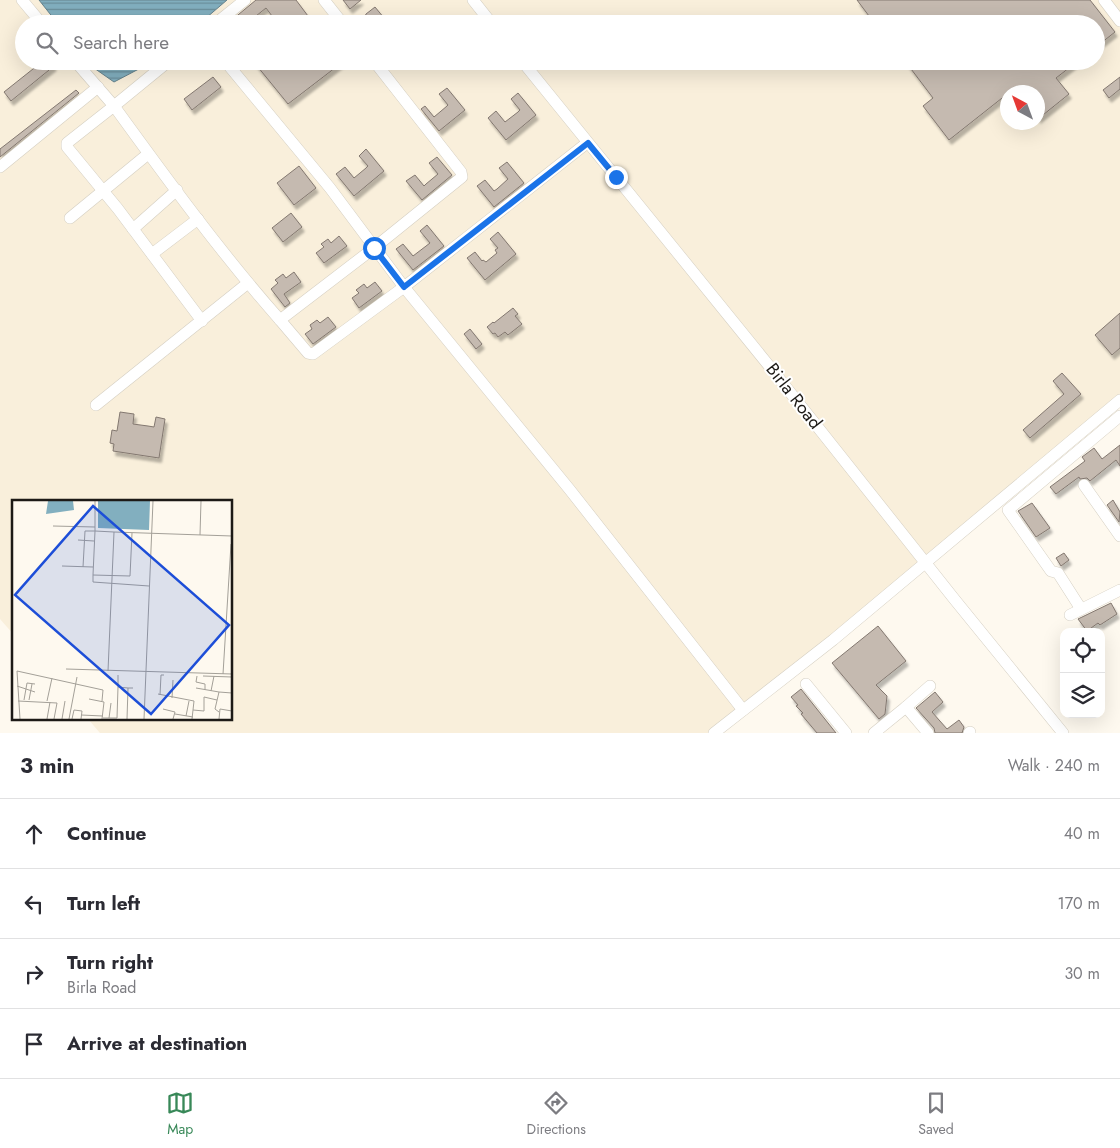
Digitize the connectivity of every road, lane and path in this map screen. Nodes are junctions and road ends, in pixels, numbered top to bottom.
1 (22, 0) edge
2 (245, 0) edge
3 (324, 0) edge
4 (473, 0) edge
5 (1104, 0) edge
6 (34, 15) edge
7 (226, 15) edge
8 (336, 15) edge
9 (485, 15) edge
10 (1120, 21) edge
11 (83, 70) edge
12 (158, 70) edge
13 (232, 70) edge
14 (381, 70) edge
15 (529, 70) edge
16 (98, 87) junction
17 (114, 106) junction
18 (588, 143) junction
19 (148, 154) junction
20 (0, 167) edge
21 (103, 190) junction
22 (177, 190) junction
23 (70, 218) dead end
24 (198, 219) junction
25 (133, 229) junction
26 (374, 248) junction
27 (152, 254) junction
28 (248, 283) junction
29 (404, 287) junction
30 (280, 320) junction
31 (202, 321) junction
32 (1120, 400) edge
33 (96, 405) dead end
34 (1120, 416) edge
35 (1084, 485) dead end
36 (1120, 536) edge
37 (926, 562) junction
38 (1120, 590) edge
39 (1081, 609) junction
40 (1070, 615) dead end
41 (806, 684) dead end
42 (930, 686) dead end
43 (906, 707) junction
44 (743, 710) junction
45 (714, 733) edge
46 (846, 733) edge
47 (874, 733) edge
48 (928, 733) edge
49 (1063, 733) edge

1 - 6 street
2 - 7 street
3 - 8 street
4 - 9 street
5 - 10 street
11 - 16 street
12 - 17 street
13 - 26 street
14 - 26 street
15 - 18 street, Birla Road
16 - 17 street
16 - 20 street
17 - 19 street
17 - 21 street
18 - 29 street
18 - 37 street, Birla Road
19 - 21 street
19 - 22 street
21 - 23 street
21 - 25 street
22 - 24 street
22 - 25 street
24 - 27 street
24 - 28 street
25 - 27 street
26 - 29 street
26 - 30 street
27 - 31 street
28 - 30 street
28 - 31 street
29 - 30 street
29 - 44 street
31 - 33 street
32 - 37 street
34 - 39 street
35 - 36 street
37 - 44 street
37 - 49 street, Birla Road
38 - 39 street
39 - 40 street
41 - 46 street
42 - 43 street
43 - 47 street
43 - 48 street
44 - 45 street

